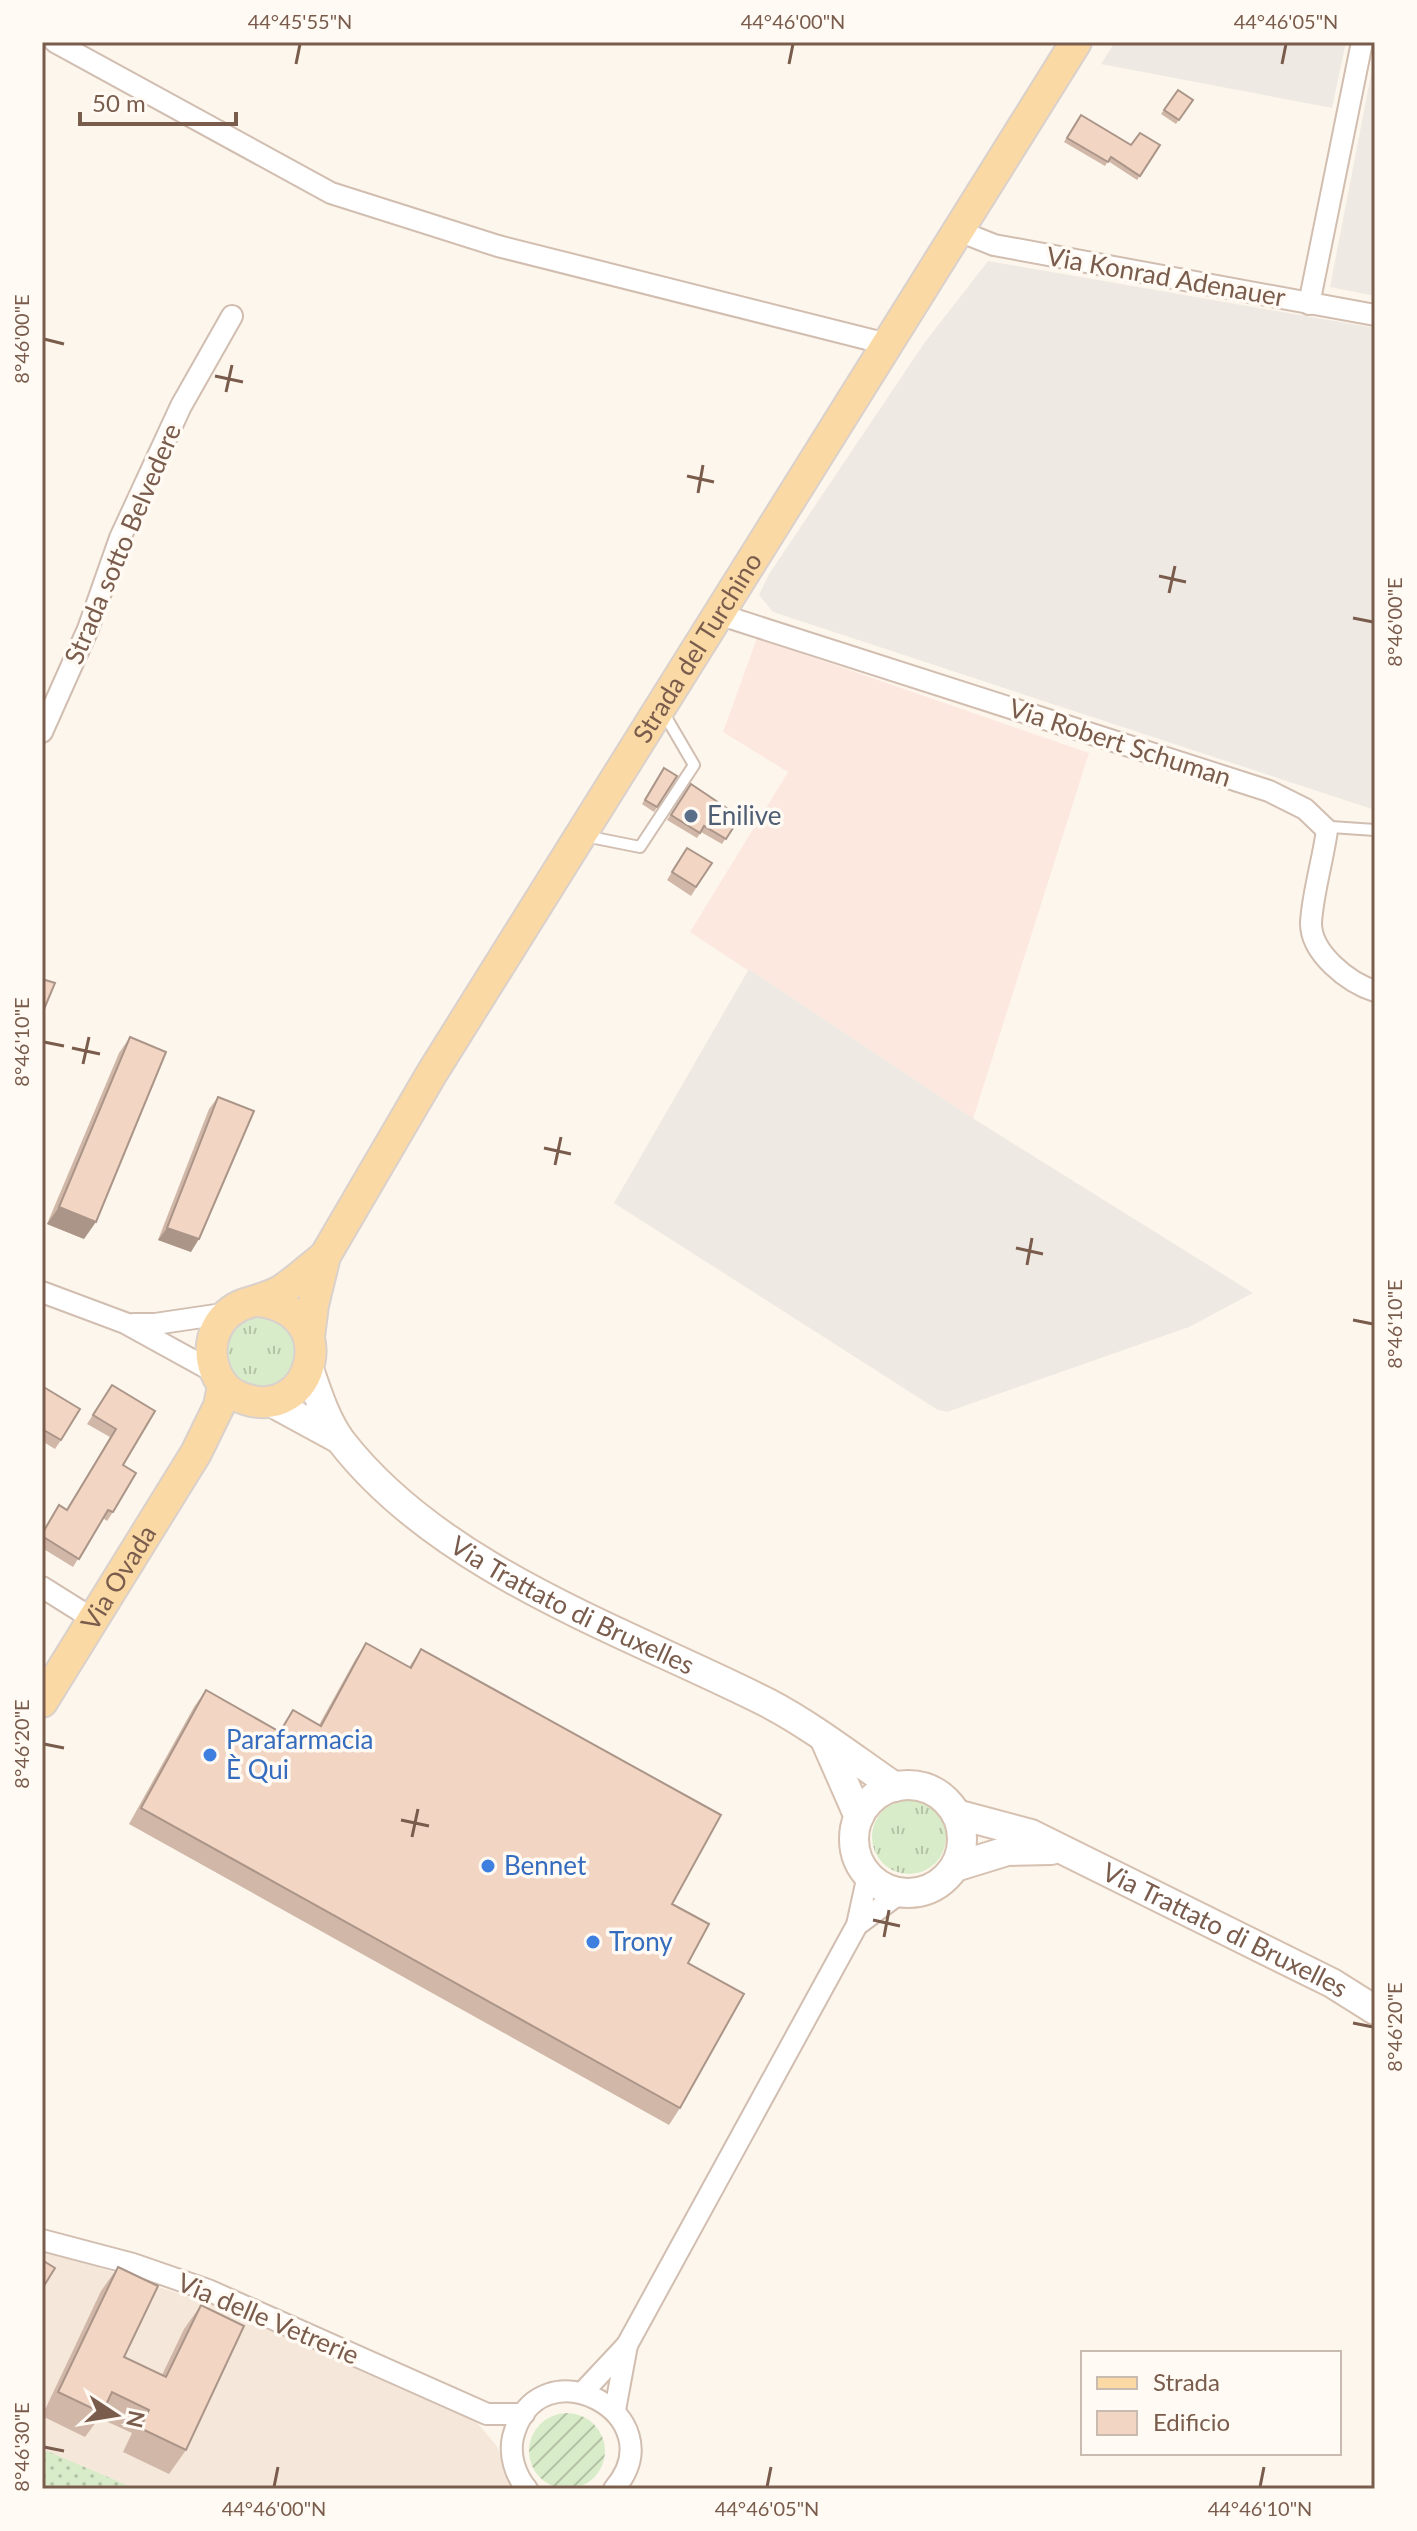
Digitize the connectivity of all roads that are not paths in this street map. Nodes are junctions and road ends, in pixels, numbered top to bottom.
1 (55, 42) edge
2 (1076, 42) edge
3 (1362, 42) edge
4 (959, 231) junction
5 (1309, 304) junction
6 (1375, 315) edge
7 (232, 316) dead end
8 (887, 344) junction
9 (718, 614) junction
10 (661, 709) junction
11 (42, 732) edge
12 (1327, 830) junction
13 (1375, 830) edge
14 (583, 836) junction
15 (1375, 991) edge
16 (325, 1256) junction
17 (42, 1292) edge
18 (259, 1301) junction
19 (229, 1313) junction
20 (125, 1323) junction
21 (309, 1337) junction
22 (309, 1369) junction
23 (219, 1379) junction
24 (262, 1402) junction
25 (339, 1439) junction
26 (196, 1453) junction
27 (42, 1587) edge
28 (93, 1619) junction
29 (42, 1702) edge
30 (826, 1741) junction
31 (895, 1787) junction
32 (956, 1814) junction
33 (859, 1817) junction
34 (1073, 1854) junction
35 (955, 1867) junction
36 (868, 1875) junction
37 (900, 1893) junction
38 (857, 1925) junction
39 (1375, 2010) edge
40 (42, 2240) edge
41 (627, 2345) junction
42 (583, 2392) junction
43 (615, 2410) junction
44 (487, 2414) junction
45 (524, 2414) junction
46 (512, 2444) junction
47 (523, 2487) edge
48 (614, 2489) edge

1 - 8 street
2 - 4 main road, Strada del Turchino
3 - 5 street
4 - 5 street, Via Konrad Adenauer
4 - 8 main road, Strada del Turchino
5 - 6 street, Via Konrad Adenauer
7 - 11 street, Strada sotto Belvedere
8 - 9 main road, Strada del Turchino
9 - 10 main road, Strada del Turchino
9 - 12 street, Via Robert Schuman
10 - 14 main road, Strada del Turchino
10 - 14 lane
12 - 13 lane
12 - 15 street
14 - 16 main road, Strada del Turchino
16 - 18 main road, Strada del Turchino
16 - 21 main road, Strada del Turchino
17 - 20 street
18 - 19 main road
18 - 21 main road
19 - 20 street
19 - 23 main road
20 - 23 street
21 - 22 main road
22 - 24 main road
22 - 25 main road, Via Trattato di Bruxelles
23 - 24 main road
23 - 26 main road, Via Ovada
24 - 25 main road, Via Trattato di Bruxelles
24 - 26 main road, Via Ovada
25 - 30 main road, Via Trattato di Bruxelles
26 - 28 main road, Via Ovada
27 - 28 street
28 - 29 main road, Via Ovada
30 - 31 main road, Via Trattato di Bruxelles
30 - 33 main road
31 - 32 main road
31 - 33 main road
32 - 34 main road, Via Trattato di Bruxelles
32 - 35 main road
33 - 36 main road
34 - 35 main road, Via Trattato di Bruxelles
34 - 39 main road, Via Trattato di Bruxelles
35 - 37 main road
36 - 37 main road
36 - 38 street
37 - 38 street
38 - 41 street
40 - 44 street, Via delle Vetrerie
41 - 42 street
41 - 43 street
42 - 43 street
42 - 45 street
43 - 48 street
44 - 45 street
44 - 46 street
45 - 46 street
46 - 47 street

